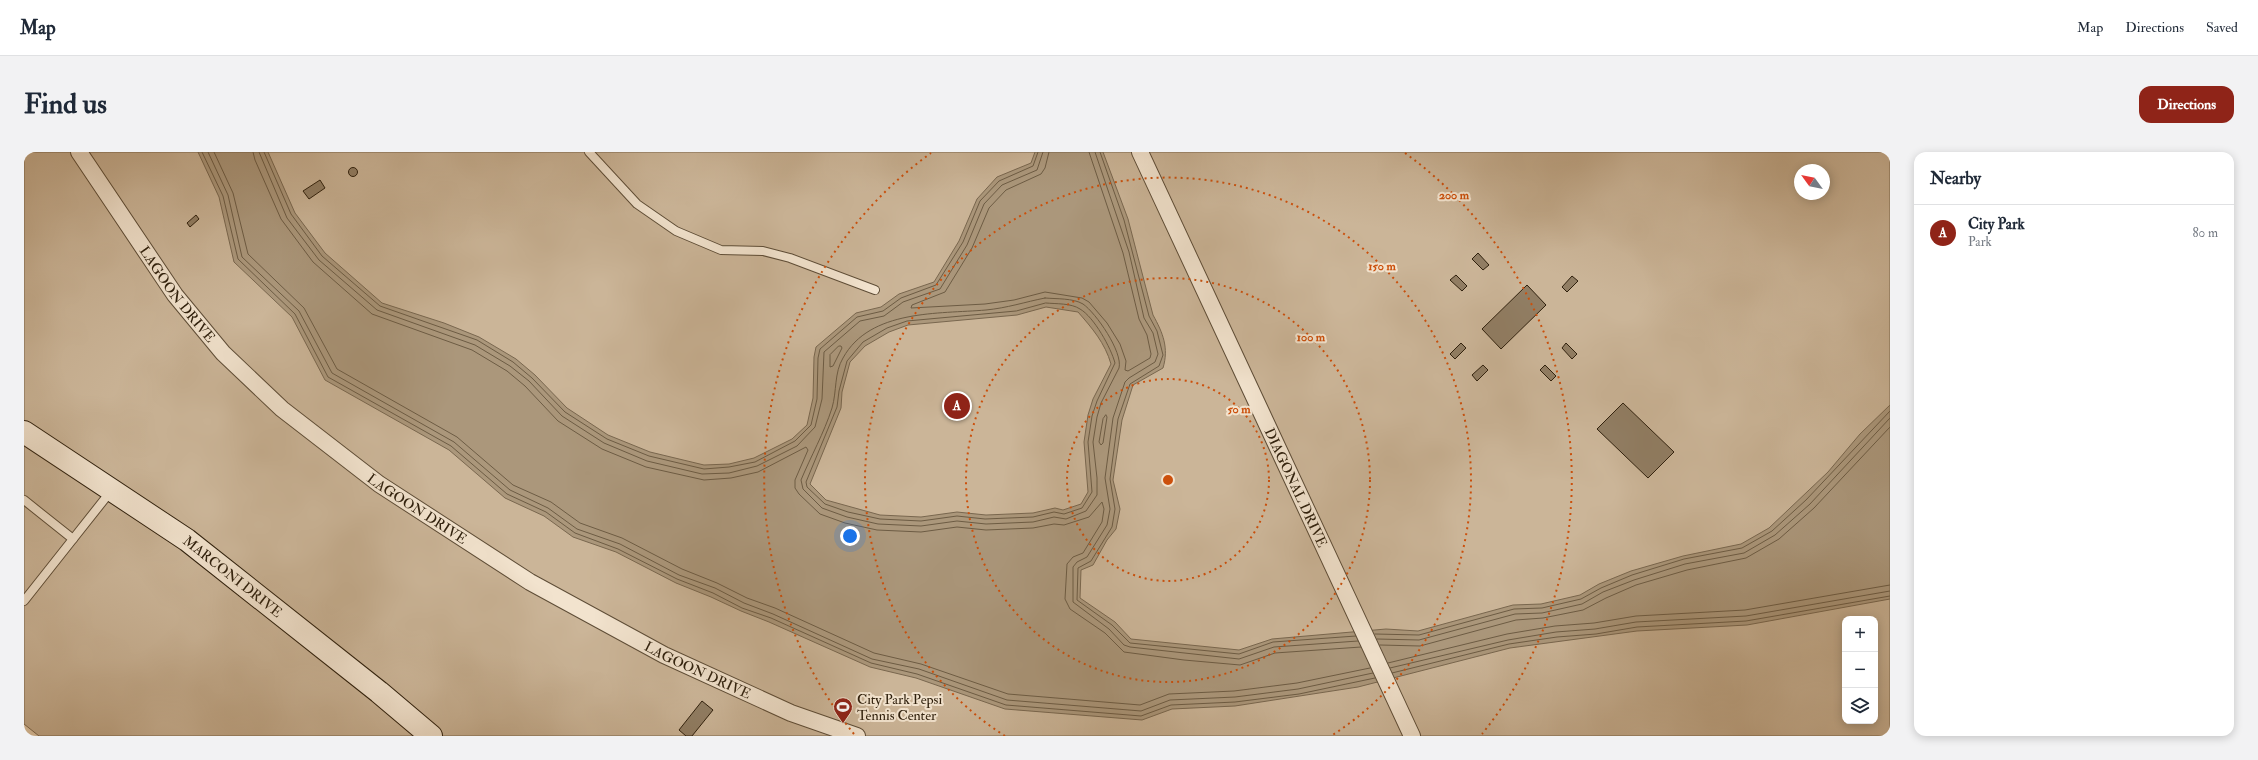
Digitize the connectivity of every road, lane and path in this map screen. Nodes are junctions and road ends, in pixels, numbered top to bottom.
1 (80, 152) edge
2 (589, 152) edge
3 (1140, 152) edge
4 (875, 290) dead end
5 (27, 437) edge
6 (111, 490) junction
7 (24, 500) edge
8 (73, 540) junction
9 (24, 601) edge
10 (431, 736) edge
11 (857, 736) edge
12 (1412, 736) edge

1 - 11 street, LAGOON DRIVE
2 - 4 lane
3 - 12 street, DIAGONAL DRIVE
5 - 6 street, MARCONI DRIVE
6 - 8 lane
6 - 10 street, MARCONI DRIVE
7 - 8 lane
8 - 9 lane

